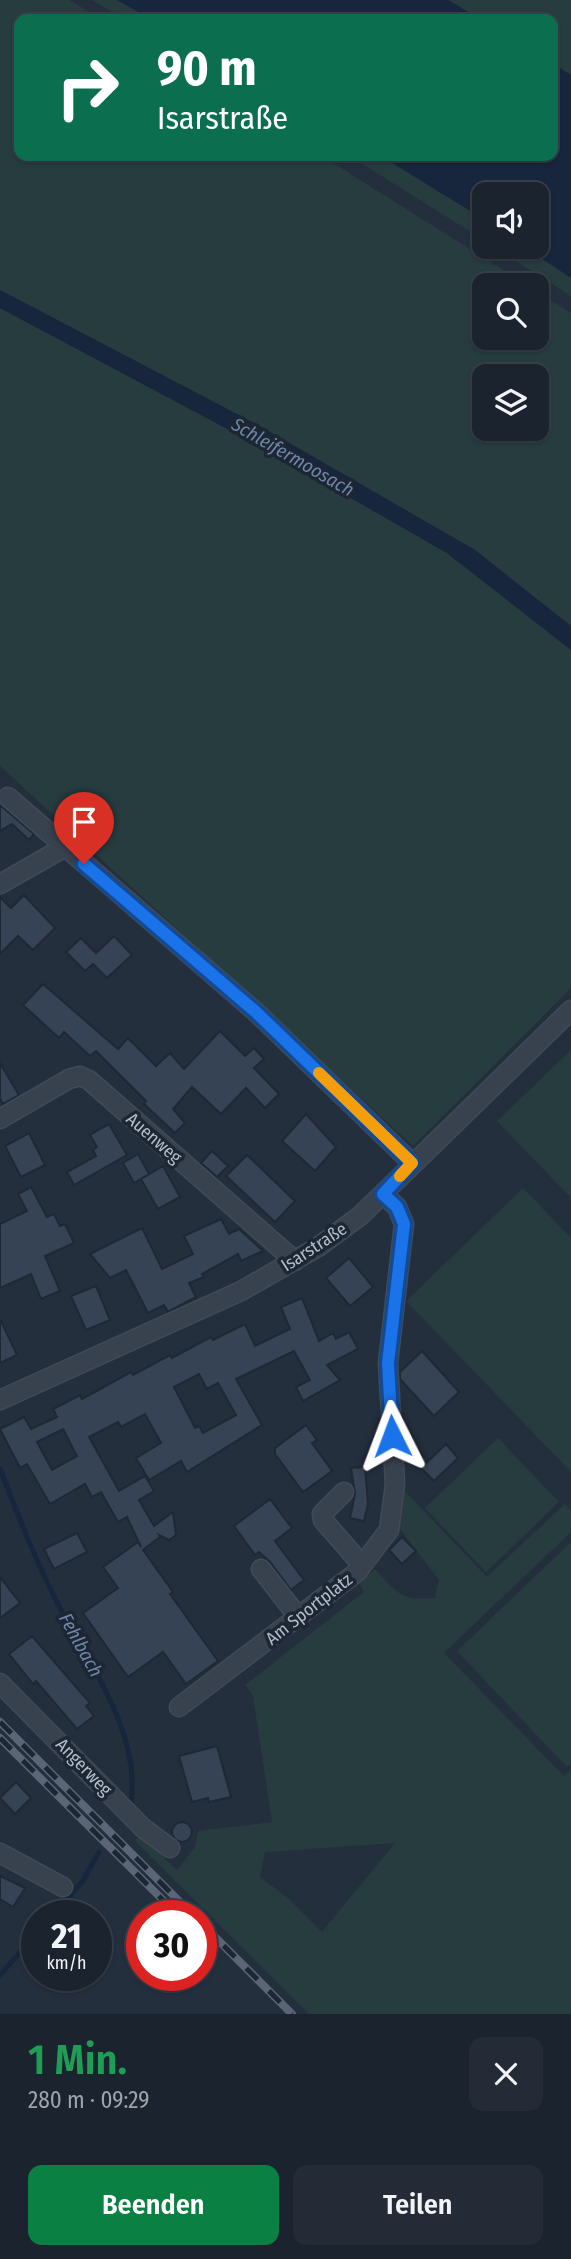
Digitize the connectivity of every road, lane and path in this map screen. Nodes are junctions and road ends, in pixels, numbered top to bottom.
1 (8, 797) dead end
2 (65, 847) junction
3 (0, 884) edge
4 (571, 1010) edge
5 (0, 1119) edge
6 (412, 1163) junction
7 (383, 1194) junction
8 (295, 1261) junction
9 (0, 1400) edge
10 (344, 1492) dead end
11 (362, 1564) junction
12 (261, 1569) dead end
13 (299, 1618) junction
14 (0, 1682) edge
15 (179, 1707) dead end
16 (170, 1848) dead end
17 (0, 1853) edge
18 (63, 1887) dead end

1 - 2 street
2 - 3 street
2 - 6 street
4 - 6 street, Isarstraße
5 - 8 street, Auenweg
6 - 7 street, Isarstraße
7 - 8 street, Isarstraße
7 - 11 street, Am Sportplatz
8 - 9 street, Isarstraße
10 - 11 street
11 - 13 street, Am Sportplatz
12 - 13 street
13 - 15 street, Am Sportplatz
14 - 16 street, Angerweg
17 - 18 street

